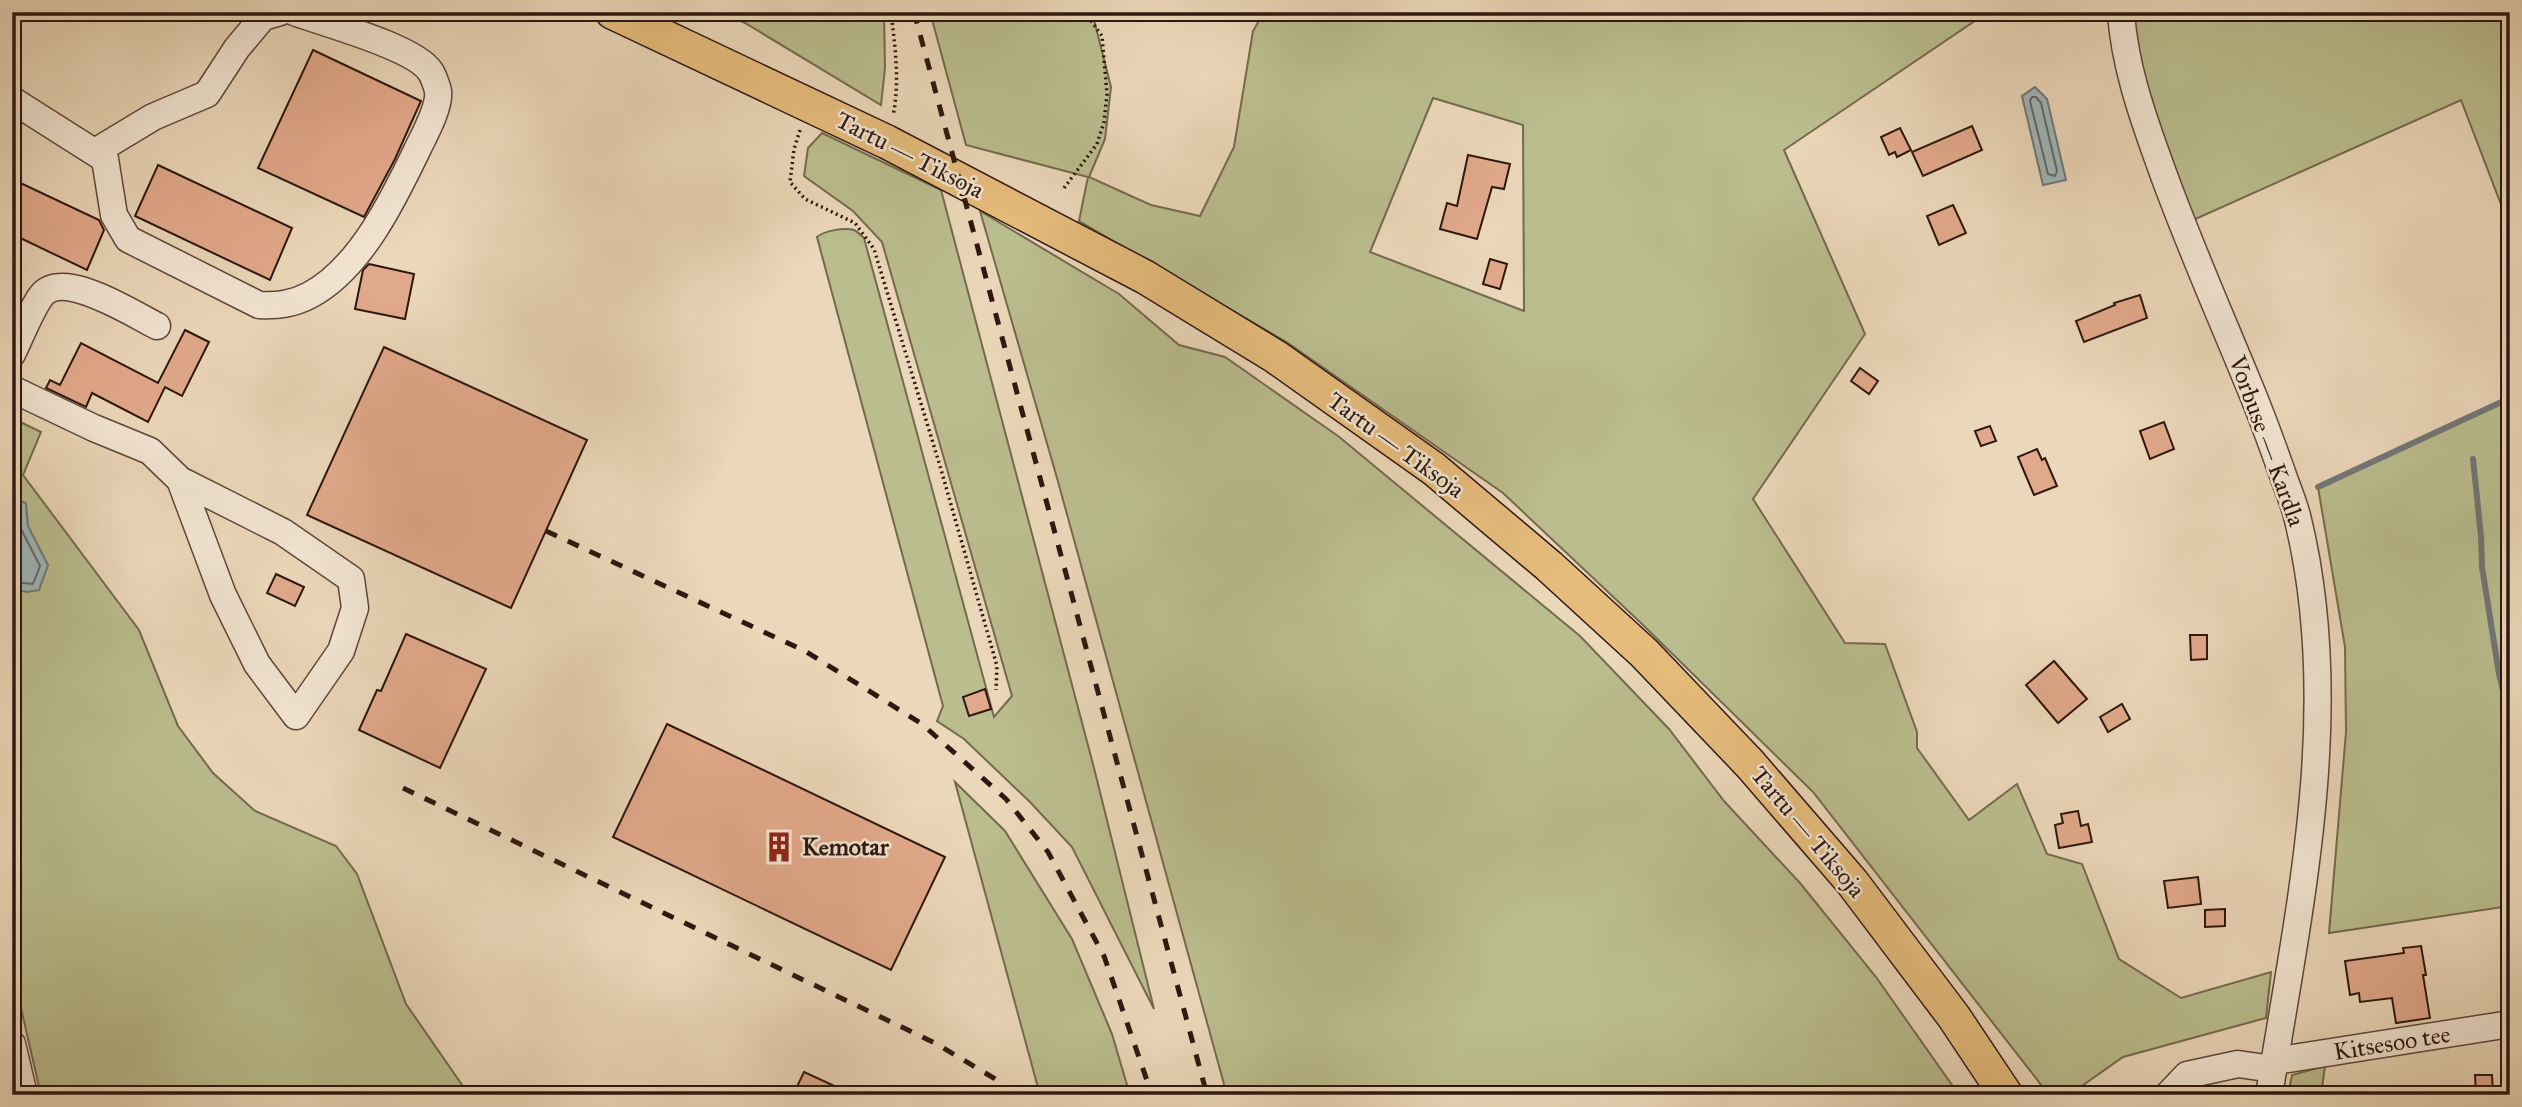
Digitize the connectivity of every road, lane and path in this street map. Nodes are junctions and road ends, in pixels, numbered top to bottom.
1 (280, 12) edge
2 (294, 12) edge
3 (612, 12) edge
4 (891, 12) edge
5 (1079, 12) edge
6 (2121, 12) edge
7 (12, 100) edge
8 (808, 105) junction
9 (887, 142) junction
10 (95, 152) junction
11 (1064, 188) dead end
12 (157, 326) dead end
13 (12, 354) edge
14 (12, 389) edge
15 (180, 480) junction
16 (996, 690) dead end
17 (2510, 1024) edge
18 (12, 1044) edge
19 (2272, 1075) edge
20 (24, 1095) edge
21 (2006, 1095) edge
22 (2168, 1095) edge

1 - 10 street
2 - 10 street
3 - 8 main road, Tartu — Tiksoja
4 - 9 path
5 - 11 path
6 - 19 street, Vorbuse — Kardla
7 - 10 street
8 - 9 main road, Tartu — Tiksoja
8 - 16 path
9 - 21 main road, Tartu — Tiksoja
12 - 13 street
14 - 15 street
15 - 15 street
17 - 19 street, Kitsesoo tee
18 - 20 street
19 - 22 street, Kitsesoo tee

